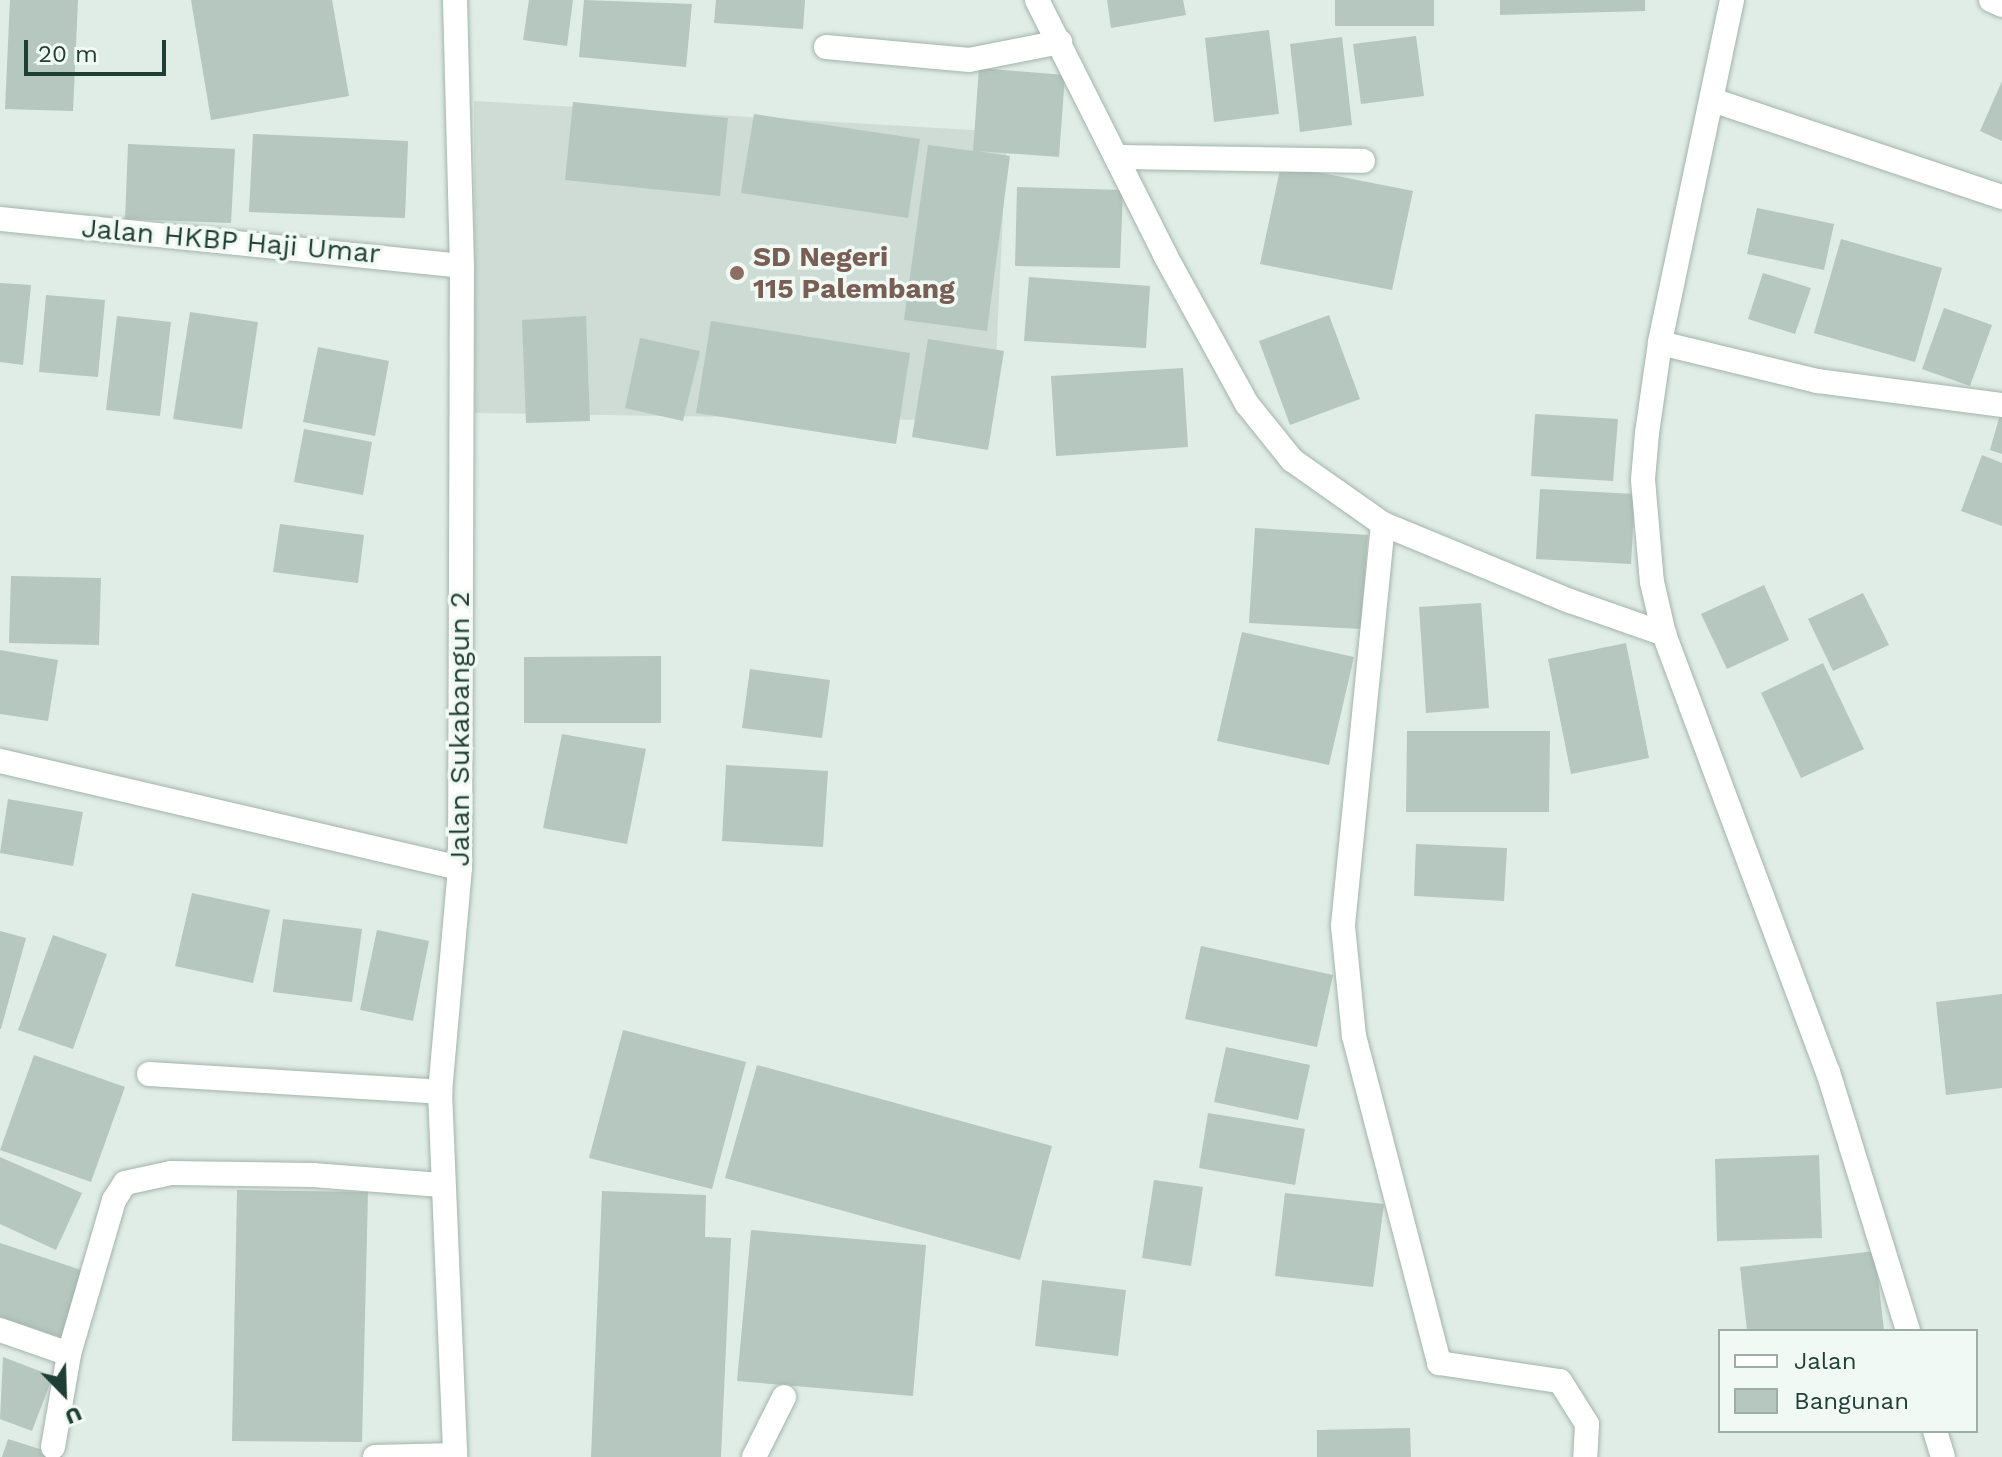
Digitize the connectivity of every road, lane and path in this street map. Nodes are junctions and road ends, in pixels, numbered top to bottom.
1 (455, 0) edge
2 (1037, 0) edge
3 (1732, 0) edge
4 (1991, 0) edge
5 (2002, 5) edge
6 (1060, 42) junction
7 (826, 47) dead end
8 (1712, 100) junction
9 (1117, 157) junction
10 (1363, 161) dead end
11 (2002, 197) edge
12 (0, 219) edge
13 (462, 266) junction
14 (1660, 343) junction
15 (2002, 405) edge
16 (1383, 524) junction
17 (1664, 634) junction
18 (0, 761) edge
19 (460, 868) junction
20 (149, 1074) dead end
21 (440, 1092) junction
22 (441, 1185) junction
23 (1907, 1329) edge
24 (0, 1330) edge
25 (69, 1354) junction
26 (784, 1397) dead end
27 (1936, 1433) edge
28 (53, 1447) dead end
29 (455, 1456) edge
30 (375, 1457) edge
31 (754, 1457) edge
32 (1585, 1457) edge
33 (1943, 1457) edge

1 - 13 street, Jalan Sukabangun 2
2 - 6 street
3 - 8 street
4 - 5 street
6 - 7 street
6 - 9 street
8 - 11 street
8 - 14 street
9 - 10 street
9 - 16 street
12 - 13 street, Jalan HKBP Haji Umar
13 - 19 street, Jalan Sukabangun 2
14 - 15 street
14 - 17 street
16 - 17 street
16 - 32 street
17 - 23 street
18 - 19 street
19 - 21 street, Jalan Sukabangun 2
20 - 21 street
21 - 22 street, Jalan Sukabangun 2
22 - 25 street
22 - 29 street, Jalan Sukabangun 2
24 - 25 street
25 - 28 street
26 - 31 street
27 - 33 street
29 - 30 street

